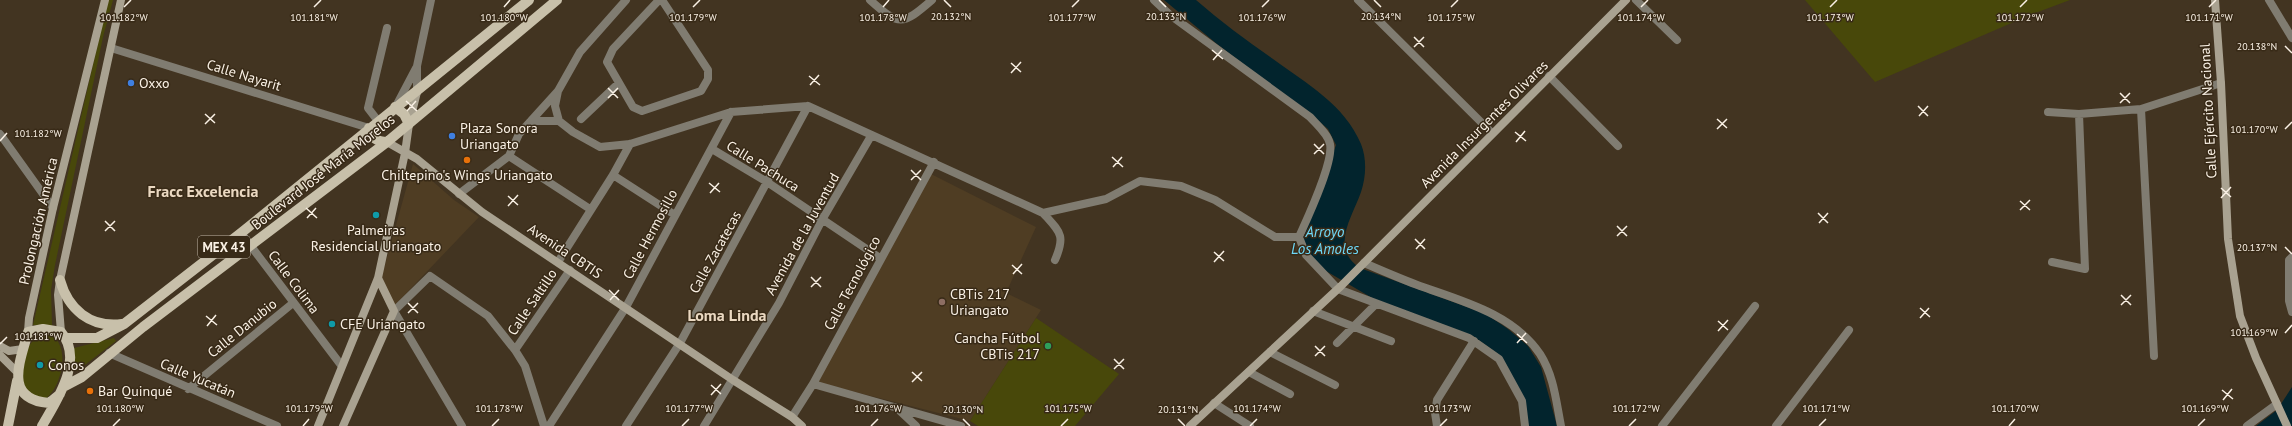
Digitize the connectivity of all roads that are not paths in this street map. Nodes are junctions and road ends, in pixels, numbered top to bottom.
1 (105, 0) edge
2 (116, 0) edge
3 (431, 0) edge
4 (529, 0) edge
5 (557, 0) edge
6 (626, 0) edge
7 (659, 0) edge
8 (662, 0) edge
9 (870, 0) edge
10 (932, 0) edge
11 (1154, 0) edge
12 (1358, 0) edge
13 (1626, 0) edge
14 (1636, 0) edge
15 (2215, 0) edge
16 (2269, 0) edge
17 (120, 4) edge
18 (387, 28) dead end
19 (2292, 38) edge
20 (1676, 40) dead end
21 (111, 48) junction
22 (417, 66) junction
23 (1549, 76) junction
24 (619, 83) junction
25 (2221, 83) junction
26 (558, 91) junction
27 (417, 92) junction
28 (808, 106) junction
29 (395, 107) junction
30 (2141, 109) junction
31 (731, 112) junction
32 (2048, 112) dead end
33 (2079, 114) junction
34 (581, 119) dead end
35 (378, 121) junction
36 (560, 121) junction
37 (530, 122) junction
38 (409, 124) junction
39 (369, 128) junction
40 (1492, 133) junction
41 (0, 134) edge
42 (871, 136) junction
43 (387, 142) junction
44 (630, 144) junction
45 (1618, 146) dead end
46 (712, 149) junction
47 (406, 153) junction
48 (509, 156) junction
49 (934, 162) junction
50 (613, 175) junction
51 (767, 182) junction
52 (459, 194) junction
53 (53, 208) junction
54 (590, 210) junction
55 (1043, 213) junction
56 (675, 215) junction
57 (822, 220) junction
58 (241, 233) junction
59 (1299, 237) junction
60 (251, 245) junction
61 (2292, 257) edge
62 (880, 258) junction
63 (1055, 260) dead end
64 (558, 262) junction
65 (2052, 262) dead end
66 (1362, 265) junction
67 (570, 270) junction
68 (378, 278) junction
69 (60, 280) junction
70 (1340, 287) junction
71 (387, 297) junction
72 (369, 298) junction
73 (293, 303) junction
74 (1376, 304) junction
75 (1754, 306) dead end
76 (626, 307) junction
77 (394, 311) junction
78 (1313, 311) junction
79 (2292, 312) edge
80 (124, 324) junction
81 (1354, 326) junction
82 (1850, 330) dead end
83 (28, 332) junction
84 (64, 335) junction
85 (1391, 341) dead end
86 (1474, 341) junction
87 (680, 343) junction
88 (1337, 343) dead end
89 (0, 346) edge
90 (23, 349) junction
91 (515, 350) junction
92 (1270, 352) junction
93 (109, 353) junction
94 (0, 355) edge
95 (2154, 356) dead end
96 (341, 365) junction
97 (1249, 372) junction
98 (17, 376) junction
99 (733, 380) junction
100 (813, 384) junction
101 (1335, 385) dead end
102 (188, 389) junction
103 (62, 391) junction
104 (1290, 394) dead end
105 (1214, 403) junction
106 (2278, 406) junction
107 (897, 408) junction
108 (792, 417) junction
109 (344, 425) edge
110 (8, 426) edge
111 (42, 426) edge
112 (277, 426) edge
113 (318, 426) edge
114 (462, 426) edge
115 (544, 426) edge
116 (549, 426) edge
117 (626, 426) edge
118 (704, 426) edge
119 (802, 426) edge
120 (916, 426) edge
121 (961, 426) edge
122 (1190, 426) edge
123 (1250, 426) edge
124 (1437, 426) edge
125 (1525, 426) edge
126 (1561, 426) edge
127 (1662, 426) edge
128 (1776, 426) edge
129 (2247, 426) edge
130 (2287, 426) edge

1 - 53 street, Prolongación América
2 - 17 street
3 - 22 street
4 - 27 main road, Boulevard José María Morelos / MEX 43
5 - 38 main road, Boulevard José María Morelos / MEX 43
6 - 26 street
7 - 24 street
8 - 24 street
9 - 10 street
11 - 59 street
12 - 40 street
13 - 23 street, Avenida Insurgentes Olivares
14 - 20 street
15 - 25 street, Calle Ejército Nacional
16 - 19 street
17 - 21 street
18 - 35 street
21 - 39 street, Calle Nayarit
21 - 69 street
22 - 27 street
22 - 29 street
23 - 40 street, Avenida Insurgentes Olivares
23 - 45 street
24 - 34 street
25 - 30 street
25 - 106 street, Calle Ejército Nacional
26 - 36 street
26 - 37 street
27 - 29 main road, Boulevard José María Morelos / MEX 43
27 - 38 street
28 - 31 street
28 - 42 street
28 - 51 street, Calle Zacatecas
29 - 35 main road, Boulevard José María Morelos / MEX 43
29 - 38 main road
30 - 33 street
30 - 95 street
31 - 44 street
31 - 46 street, Calle Hermosillo
32 - 33 street
33 - 65 street
35 - 39 main road, Boulevard José María Morelos / MEX 43
36 - 37 street
36 - 44 street
37 - 48 street
38 - 43 main road, Boulevard José María Morelos / MEX 43
38 - 47 street
39 - 43 main road
39 - 58 main road, Boulevard José María Morelos / MEX 43
40 - 66 street, Avenida Insurgentes Olivares
41 - 53 street
42 - 49 street
42 - 57 street, Avenida de la Juventud
43 - 47 street, Avenida CBTIS
43 - 60 main road, Boulevard José María Morelos / MEX 43
44 - 50 street
46 - 51 street, Calle Pachuca
46 - 56 street, Calle Hermosillo
47 - 52 street, Avenida CBTIS
47 - 68 street
48 - 52 street
48 - 54 street
49 - 55 street
49 - 62 street, Calle Tecnológico
50 - 54 street
50 - 56 street
51 - 57 street, Calle Pachuca
51 - 87 street, Calle Zacatecas
52 - 64 street, Avenida CBTIS
53 - 83 street, Prolongación América
54 - 64 street
55 - 59 street
55 - 63 street
56 - 76 street, Calle Hermosillo
57 - 62 street, Calle Pachuca
57 - 99 street, Avenida de la Juventud
58 - 60 street, Calle Colima
58 - 80 main road, Boulevard José María Morelos / MEX 43
59 - 70 street
60 - 73 street, Calle Colima
60 - 93 main road, Boulevard José María Morelos / MEX 43
61 - 79 street
62 - 100 street, Calle Tecnológico
64 - 67 street, Avenida CBTIS
66 - 70 street, Avenida Insurgentes Olivares
66 - 126 street
67 - 76 street, Avenida CBTIS
67 - 91 street, Calle Saltillo
68 - 71 street
68 - 72 street
69 - 80 main road
69 - 84 street
70 - 74 street
70 - 78 street
71 - 72 street
71 - 77 street
72 - 96 street
73 - 96 street, Calle Colima
73 - 102 street, Calle Danubio
74 - 81 street
74 - 86 street
75 - 127 street
76 - 87 street, Avenida CBTIS
76 - 116 street, Calle Hermosillo
77 - 91 street
77 - 109 street
77 - 114 street
78 - 81 street
78 - 92 street
80 - 84 main road, Boulevard José María Morelos / MEX 43
81 - 85 street
81 - 88 street
82 - 128 street
83 - 84 main road, MEX 43
83 - 90 main road
84 - 103 main road
86 - 124 street
86 - 125 street
87 - 99 street, Avenida CBTIS
87 - 117 street, Calle Zacatecas
89 - 90 street
90 - 98 main road
91 - 115 street
92 - 97 street
92 - 101 street
93 - 102 street, Calle Yucatán
93 - 103 main road, Boulevard José María Morelos / MEX 43
94 - 98 street
96 - 113 street
97 - 104 street
97 - 105 street
98 - 103 main road, MEX 43
98 - 110 main road
99 - 108 street, Avenida CBTIS
99 - 118 street, Avenida de la Juventud
100 - 107 street
100 - 108 street, Calle Tecnológico
102 - 112 street, Calle Yucatán
103 - 111 main road
105 - 122 street
105 - 123 street
106 - 129 street
106 - 130 street, Calle Ejército Nacional
107 - 120 street
107 - 121 street
108 - 119 street, Avenida CBTIS

